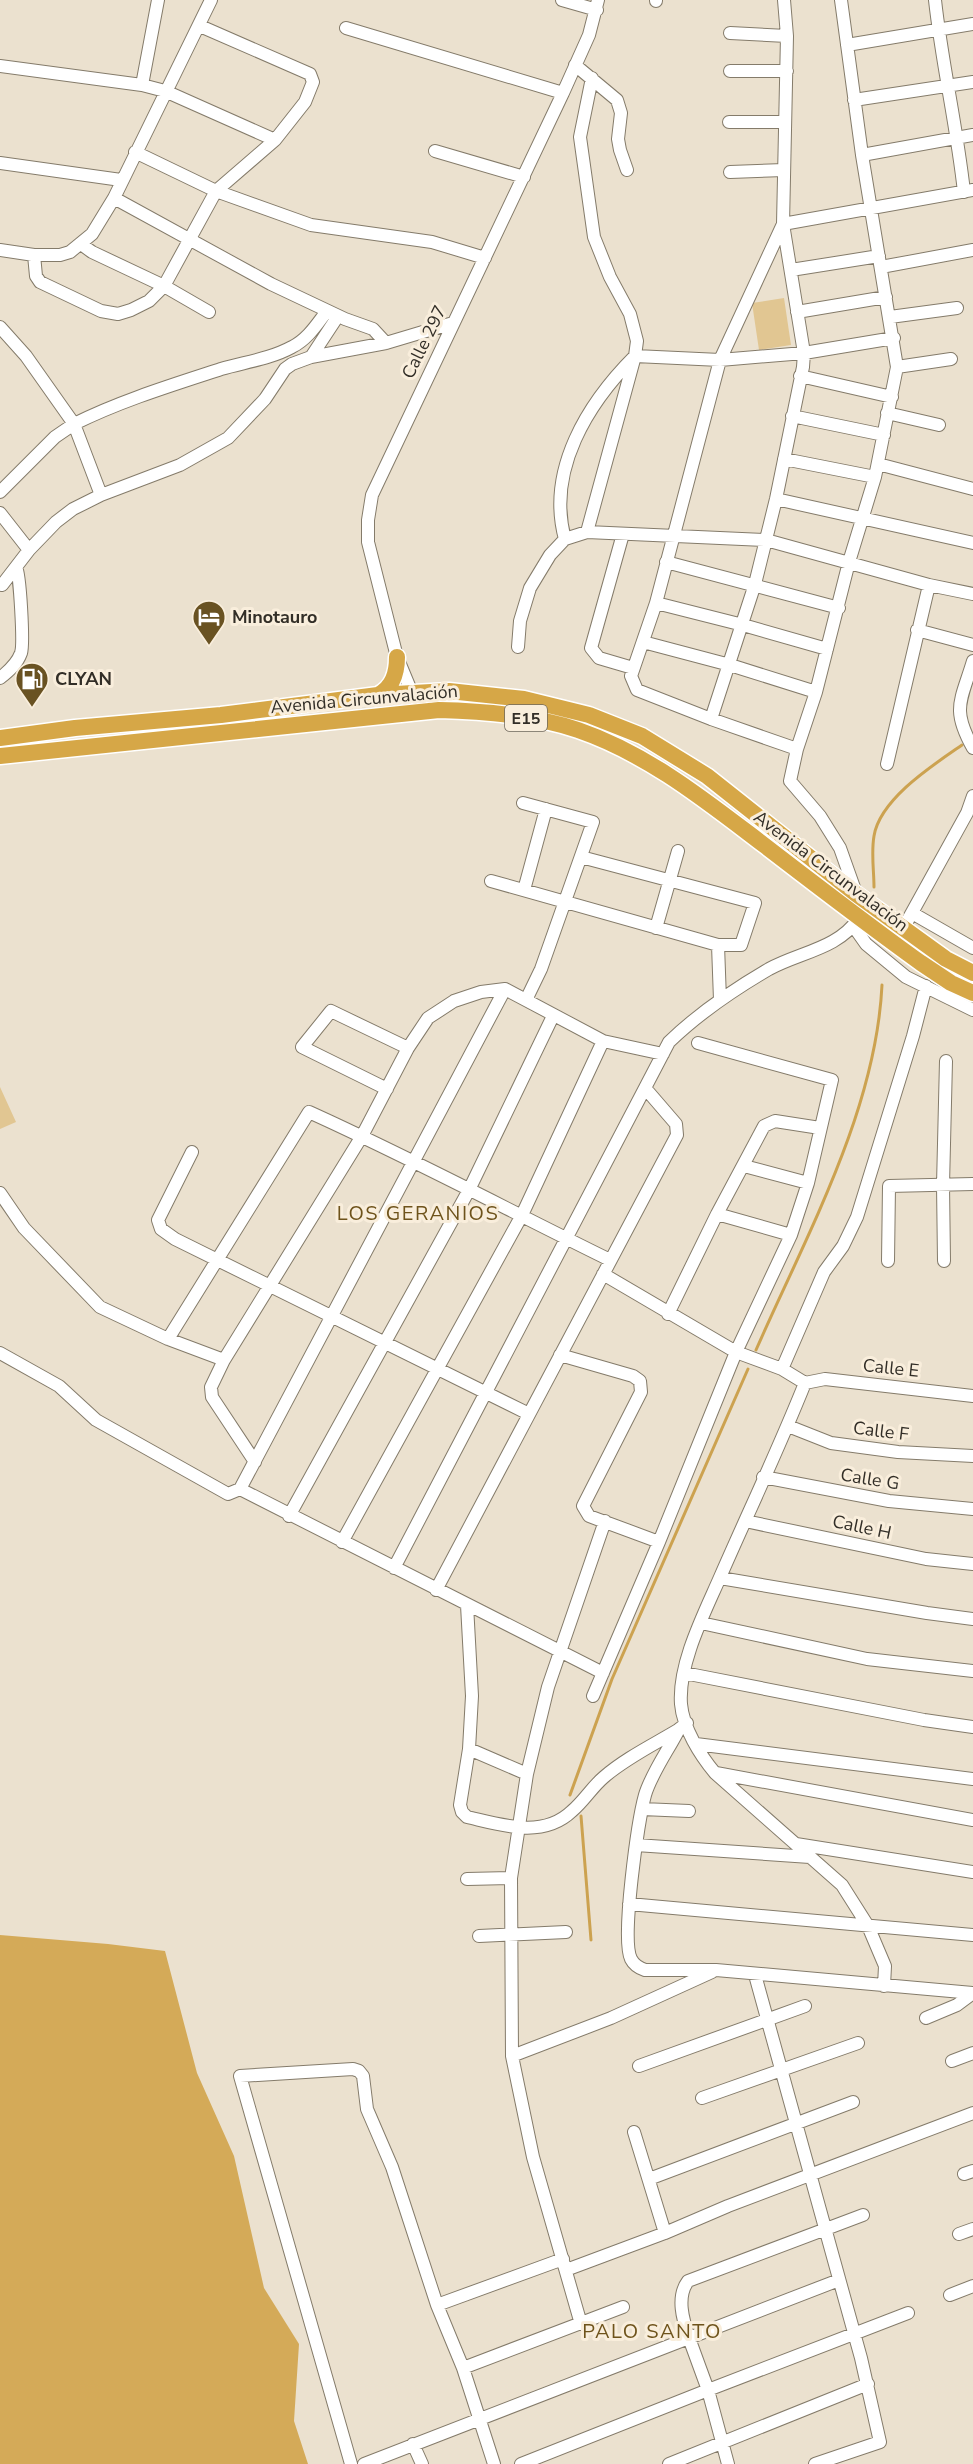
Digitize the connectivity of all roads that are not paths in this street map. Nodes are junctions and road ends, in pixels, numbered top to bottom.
1 (158, 0) edge
2 (211, 0) edge
3 (562, 0) edge
4 (784, 0) edge
5 (841, 0) edge
6 (935, 0) edge
7 (597, 5) edge
8 (973, 24) edge
9 (200, 26) junction
10 (346, 28) dead end
11 (938, 30) junction
12 (730, 33) dead end
13 (787, 36) junction
14 (847, 45) junction
15 (575, 65) junction
16 (0, 66) edge
17 (730, 71) dead end
18 (787, 71) junction
19 (592, 78) junction
20 (973, 82) edge
21 (142, 85) junction
22 (949, 86) junction
23 (165, 91) junction
24 (563, 93) junction
25 (854, 100) junction
26 (729, 122) dead end
27 (785, 122) junction
28 (973, 135) edge
29 (958, 137) junction
30 (275, 140) junction
31 (435, 151) dead end
32 (135, 152) junction
33 (862, 155) junction
34 (0, 163) edge
35 (627, 170) dead end
36 (784, 170) junction
37 (730, 172) dead end
38 (524, 177) junction
39 (121, 180) junction
40 (216, 191) junction
41 (968, 191) edge
42 (114, 198) junction
43 (872, 209) junction
44 (783, 224) junction
45 (188, 241) junction
46 (81, 244) junction
47 (0, 250) edge
48 (973, 250) edge
49 (34, 255) junction
50 (485, 258) junction
51 (880, 261) junction
52 (791, 270) junction
53 (164, 286) junction
54 (886, 297) junction
55 (957, 308) dead end
56 (209, 312) dead end
57 (797, 312) junction
58 (333, 313) junction
59 (890, 317) junction
60 (453, 323) junction
61 (0, 327) edge
62 (894, 338) junction
63 (386, 343) junction
64 (804, 353) junction
65 (635, 356) junction
66 (311, 357) junction
67 (951, 359) dead end
68 (720, 360) junction
69 (897, 367) junction
70 (800, 376) junction
71 (892, 397) junction
72 (887, 413) junction
73 (792, 416) junction
74 (74, 424) junction
75 (939, 425) dead end
76 (884, 435) junction
77 (784, 459) junction
78 (878, 464) junction
79 (874, 477) junction
80 (973, 489) edge
81 (0, 492) edge
82 (101, 495) junction
83 (776, 498) junction
84 (0, 513) edge
85 (862, 517) junction
86 (587, 532) junction
87 (623, 534) junction
88 (673, 537) junction
89 (565, 539) junction
90 (766, 540) junction
91 (973, 543) edge
92 (29, 550) junction
93 (666, 562) junction
94 (849, 562) junction
95 (16, 567) junction
96 (755, 584) junction
97 (2, 585) dead end
98 (929, 585) junction
99 (973, 594) edge
100 (656, 603) junction
101 (839, 608) junction
102 (743, 625) junction
103 (917, 630) junction
104 (643, 642) junction
105 (973, 645) edge
106 (518, 647) dead end
107 (828, 649) junction
108 (397, 657) junction
109 (973, 661) edge
110 (730, 665) junction
111 (633, 668) junction
112 (0, 678) edge
113 (816, 692) junction
114 (412, 693) junction
115 (378, 695) junction
116 (413, 711) junction
117 (711, 719) junction
118 (0, 738) edge
119 (973, 748) edge
120 (797, 749) junction
121 (0, 756) edge
122 (887, 764) dead end
123 (973, 796) edge
124 (523, 803) dead end
125 (546, 809) junction
126 (970, 814) edge
127 (678, 851) dead end
128 (580, 857) junction
129 (491, 881) dead end
130 (669, 881) junction
131 (524, 890) junction
132 (856, 894) junction
133 (565, 901) junction
134 (908, 920) junction
135 (856, 923) junction
136 (656, 928) junction
137 (718, 945) junction
138 (973, 948) edge
139 (973, 973) edge
140 (926, 986) junction
141 (505, 989) junction
142 (973, 993) edge
143 (526, 1000) junction
144 (720, 1000) junction
145 (973, 1010) edge
146 (553, 1016) junction
147 (603, 1041) junction
148 (698, 1043) dead end
149 (408, 1048) junction
150 (663, 1054) junction
151 (946, 1061) dead end
152 (387, 1089) junction
153 (645, 1089) junction
154 (820, 1128) junction
155 (363, 1136) junction
156 (192, 1152) dead end
157 (416, 1161) junction
158 (744, 1166) junction
159 (808, 1183) junction
160 (973, 1184) edge
161 (943, 1185) junction
162 (469, 1190) junction
163 (0, 1193) edge
164 (717, 1214) junction
165 (522, 1215) junction
166 (792, 1235) junction
167 (566, 1239) junction
168 (217, 1260) junction
169 (610, 1260) junction
170 (888, 1261) dead end
171 (944, 1261) dead end
172 (603, 1274) junction
173 (269, 1286) junction
174 (668, 1314) junction
175 (332, 1317) junction
176 (168, 1339) junction
177 (385, 1343) junction
178 (736, 1352) junction
179 (0, 1353) edge
180 (560, 1355) junction
181 (224, 1360) junction
182 (438, 1369) junction
183 (782, 1369) junction
184 (805, 1383) junction
185 (486, 1393) junction
186 (973, 1396) edge
187 (529, 1414) junction
188 (788, 1426) junction
189 (973, 1456) edge
190 (255, 1462) junction
191 (763, 1477) junction
192 (240, 1489) junction
193 (973, 1509) edge
194 (289, 1515) junction
195 (605, 1521) junction
196 (745, 1521) junction
197 (342, 1542) junction
198 (659, 1542) junction
199 (973, 1564) edge
200 (394, 1568) junction
201 (720, 1578) junction
202 (436, 1590) junction
203 (467, 1605) junction
204 (973, 1619) edge
205 (701, 1623) junction
206 (560, 1652) junction
207 (973, 1671) edge
208 (684, 1672) junction
209 (603, 1673) junction
210 (593, 1696) dead end
211 (683, 1726) junction
212 (973, 1727) edge
213 (696, 1744) junction
214 (469, 1749) junction
215 (715, 1773) junction
216 (527, 1774) junction
217 (973, 1779) edge
218 (642, 1809) junction
219 (689, 1811) dead end
220 (973, 1820) edge
221 (518, 1828) junction
222 (796, 1844) junction
223 (636, 1845) junction
224 (810, 1857) junction
225 (973, 1872) edge
226 (511, 1878) junction
227 (467, 1879) dead end
228 (629, 1904) junction
229 (868, 1926) junction
230 (512, 1932) junction
231 (566, 1932) dead end
232 (479, 1935) dead end
233 (973, 1935) edge
234 (716, 1970) junction
235 (755, 1975) junction
236 (884, 1986) junction
237 (805, 2006) dead end
238 (926, 2018) dead end
239 (767, 2019) junction
240 (858, 2043) dead end
241 (973, 2053) edge
242 (512, 2056) junction
243 (952, 2061) dead end
244 (639, 2066) dead end
245 (781, 2070) junction
246 (702, 2098) dead end
247 (853, 2102) dead end
248 (973, 2113) edge
249 (795, 2123) junction
250 (634, 2132) dead end
251 (810, 2176) junction
252 (649, 2179) junction
253 (862, 2215) dead end
254 (825, 2229) junction
255 (973, 2229) edge
256 (665, 2233) junction
257 (958, 2234) dead end
258 (564, 2264) junction
259 (838, 2280) junction
260 (973, 2286) edge
261 (950, 2295) dead end
262 (437, 2305) junction
263 (623, 2307) dead end
264 (908, 2313) dead end
265 (580, 2324) junction
266 (854, 2335) junction
267 (689, 2338) junction
268 (463, 2368) junction
269 (868, 2384) junction
270 (708, 2390) junction
271 (480, 2418) junction
272 (722, 2443) junction
273 (413, 2444) junction
274 (351, 2464) edge
275 (364, 2464) edge
276 (422, 2464) edge
277 (495, 2464) edge
278 (521, 2464) edge
279 (669, 2464) edge
280 (728, 2464) edge
281 (814, 2464) edge

1 - 21 street
2 - 9 street
3 - 7 street
4 - 13 street
5 - 14 street
6 - 11 street
7 - 15 street, Calle 297
8 - 11 street
9 - 23 street
9 - 30 street
10 - 24 street
11 - 14 street
11 - 22 street
12 - 13 street
13 - 18 street
14 - 25 street
15 - 19 street
15 - 24 street, Calle 297
16 - 21 street
17 - 18 street
18 - 27 street
19 - 35 street
19 - 65 street
20 - 22 street
21 - 23 street
22 - 25 street
22 - 29 street
23 - 30 street
23 - 32 street
24 - 38 street, Calle 297
25 - 33 street
26 - 27 street
27 - 36 street
28 - 29 street
29 - 33 street
29 - 41 street
30 - 40 street
31 - 38 street
32 - 39 street
32 - 40 street
33 - 43 street
34 - 39 street
36 - 37 street
36 - 44 street
38 - 50 street, Calle 297
39 - 42 street
40 - 45 street
40 - 50 street
41 - 43 street
42 - 45 street
42 - 46 street
43 - 44 street
43 - 51 street
44 - 52 street
44 - 68 street
45 - 53 street
45 - 58 street
46 - 49 street
46 - 53 street
47 - 49 street
48 - 51 street
49 - 53 street
50 - 60 street, Calle 297
51 - 52 street
51 - 54 street
52 - 57 street
53 - 56 street
54 - 57 street
54 - 59 street
55 - 59 street
57 - 64 street
58 - 63 street
58 - 66 street
58 - 74 street
59 - 62 street
60 - 63 street
60 - 108 street, Calle 297
61 - 74 street
62 - 64 street
62 - 69 street
63 - 66 street
64 - 68 street
64 - 70 street
65 - 68 street
65 - 86 street
65 - 89 street
66 - 82 street
67 - 69 street
68 - 88 street
69 - 71 street
70 - 71 street
70 - 73 street
71 - 72 street
72 - 75 street
72 - 76 street
73 - 76 street
73 - 77 street
74 - 81 street
74 - 82 street
76 - 78 street
77 - 79 street
77 - 83 street
78 - 79 street
78 - 80 street
79 - 85 street
82 - 92 street
83 - 85 street
83 - 90 street
84 - 92 street
85 - 91 street
85 - 94 street
86 - 87 street
86 - 89 street
87 - 88 street
87 - 111 street
88 - 90 street
88 - 93 street
89 - 106 street
90 - 94 street
90 - 96 street
92 - 95 street
93 - 96 street
93 - 100 street
94 - 98 street
94 - 101 street
95 - 97 street
95 - 112 street
96 - 101 street
96 - 102 street
98 - 99 street
98 - 103 street
100 - 102 street
100 - 104 street
101 - 107 street
102 - 107 street
102 - 110 street
103 - 105 street
103 - 122 street
104 - 110 street
104 - 111 street
107 - 113 street
108 - 114 street, Calle 297
108 - 115 highway
109 - 119 street
110 - 113 street
110 - 117 street
111 - 117 street
113 - 120 street
114 - 115 highway, Avenida Circunvalación / E15
114 - 116 street, Calle 297
114 - 132 highway, Avenida Circunvalación / E15
115 - 118 highway, Avenida Circunvalación / E15
116 - 121 highway, Avenida Circunvalación / E15
116 - 135 highway, Avenida Circunvalación / E15
117 - 120 street
120 - 132 street
123 - 126 street
124 - 125 street
125 - 128 street
125 - 131 street
126 - 134 street
127 - 130 street
128 - 130 street
128 - 133 street
129 - 131 street
130 - 136 street
130 - 137 street
131 - 133 street
132 - 134 highway, Avenida Circunvalación / E15
132 - 135 street
133 - 136 street
133 - 143 street
134 - 138 street
134 - 139 highway, Avenida Circunvalación / E15
135 - 140 street
135 - 142 highway, Avenida Circunvalación / E15
135 - 144 street
136 - 137 street
137 - 144 street
140 - 145 street
140 - 183 street
141 - 143 street
141 - 149 street
141 - 157 street
143 - 146 street
144 - 150 street
146 - 147 street
146 - 162 street
147 - 150 street
147 - 165 street
148 - 154 street
149 - 152 street
149 - 152 street
150 - 153 street
151 - 161 street
152 - 155 street
153 - 167 street
153 - 169 street
154 - 158 street
154 - 159 street
155 - 157 street
155 - 168 street
155 - 173 street
156 - 168 street
157 - 162 street
157 - 175 street
158 - 159 street
158 - 164 street
159 - 166 street
160 - 161 street
161 - 170 street
161 - 171 street
162 - 165 street
162 - 177 street
163 - 176 street
164 - 166 street
164 - 174 street
165 - 167 street
165 - 182 street
166 - 178 street
167 - 169 street
167 - 185 street
168 - 173 street
168 - 176 street
169 - 172 street
172 - 174 street
172 - 180 street
173 - 175 street
173 - 181 street
174 - 178 street
175 - 177 street
175 - 190 street
176 - 181 street
177 - 182 street
177 - 194 street
178 - 183 street
178 - 198 street
179 - 192 street
180 - 187 street
180 - 195 street
181 - 190 street
182 - 185 street
182 - 197 street
183 - 184 street
184 - 186 street, Calle E
184 - 188 street
185 - 187 street
185 - 200 street
187 - 202 street
188 - 189 street, Calle F
188 - 191 street
190 - 192 street
191 - 193 street, Calle G
191 - 196 street
192 - 194 street
194 - 197 street
195 - 198 street
195 - 206 street
196 - 199 street, Calle H
196 - 201 street
197 - 200 street
198 - 209 street
200 - 202 street
201 - 204 street
201 - 205 street
202 - 203 street
203 - 206 street
203 - 214 street
205 - 207 street
205 - 208 street
206 - 209 street
206 - 216 street
208 - 211 street
208 - 212 street
209 - 210 street
211 - 213 street
211 - 218 street
211 - 221 street
213 - 215 street
213 - 217 street
214 - 216 street
214 - 221 street
215 - 220 street
215 - 222 street
216 - 221 street
218 - 219 street
218 - 223 street
221 - 226 street
222 - 224 street
222 - 225 street
223 - 224 street
223 - 228 street
224 - 229 street
226 - 227 street
226 - 230 street
228 - 229 street
228 - 234 street
229 - 233 street
229 - 236 street
230 - 231 street
230 - 232 street
230 - 242 street
234 - 235 street
234 - 242 street
235 - 236 street
235 - 239 street
236 - 238 street
237 - 239 street
239 - 244 street
239 - 245 street
240 - 245 street
241 - 243 street
242 - 258 street
245 - 246 street
245 - 249 street
247 - 249 street
248 - 251 street
249 - 251 street
249 - 252 street
250 - 252 street
251 - 254 street
251 - 256 street
252 - 256 street
253 - 254 street
254 - 259 street
254 - 267 street
255 - 257 street
256 - 258 street
258 - 262 street
258 - 265 street
259 - 266 street
259 - 267 street
260 - 261 street
262 - 268 street
262 - 274 street
263 - 265 street
264 - 266 street
265 - 268 street
266 - 269 street
266 - 270 street
267 - 270 street
267 - 271 street
268 - 271 street
269 - 272 street
269 - 281 street
270 - 272 street
270 - 278 street
271 - 273 street
271 - 277 street
272 - 279 street
272 - 280 street
273 - 275 street
273 - 276 street

